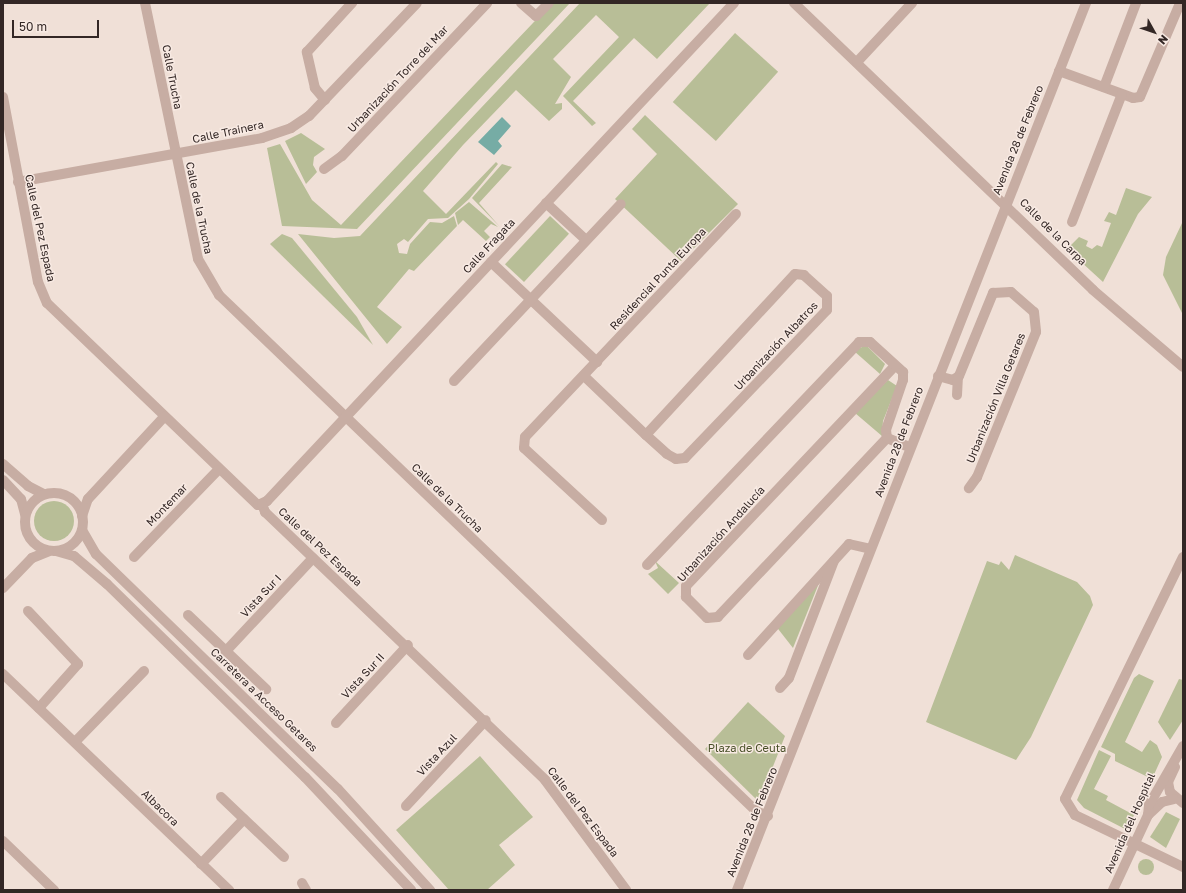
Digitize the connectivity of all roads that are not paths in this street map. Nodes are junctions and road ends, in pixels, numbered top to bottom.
1 (145, 3) edge
2 (352, 3) edge
3 (417, 3) edge
4 (487, 3) edge
5 (521, 3) edge
6 (550, 3) edge
7 (734, 3) edge
8 (794, 3) edge
9 (911, 3) edge
10 (1086, 3) edge
11 (1136, 3) edge
12 (1180, 3) edge
13 (857, 62) junction
14 (1060, 71) junction
15 (1104, 87) junction
16 (1122, 94) junction
17 (3, 97) edge
18 (325, 100) junction
19 (176, 155) junction
20 (324, 169) dead end
21 (18, 182) junction
22 (546, 203) junction
23 (1006, 203) junction
24 (621, 204) dead end
25 (736, 214) dead end
26 (1072, 222) dead end
27 (586, 240) junction
28 (491, 262) junction
29 (530, 299) junction
30 (597, 362) junction
31 (895, 366) junction
32 (1183, 367) edge
33 (584, 376) junction
34 (938, 376) junction
35 (958, 378) junction
36 (454, 381) dead end
37 (957, 395) dead end
38 (164, 417) junction
39 (345, 417) junction
40 (646, 435) junction
41 (888, 438) junction
42 (909, 447) junction
43 (3, 464) edge
44 (218, 470) junction
45 (3, 480) edge
46 (969, 488) dead end
47 (44, 494) junction
48 (88, 499) junction
49 (74, 500) junction
50 (262, 504) junction
51 (25, 514) junction
52 (82, 516) junction
53 (602, 520) dead end
54 (82, 530) junction
55 (29, 537) junction
56 (870, 549) junction
57 (52, 551) junction
58 (836, 556) junction
59 (134, 557) dead end
60 (1183, 557) edge
61 (313, 558) junction
62 (27, 562) junction
63 (647, 565) dead end
64 (3, 588) edge
65 (28, 612) dead end
66 (188, 615) dead end
67 (408, 645) junction
68 (226, 650) junction
69 (748, 655) dead end
70 (144, 671) dead end
71 (3, 674) edge
72 (780, 688) dead end
73 (266, 689) dead end
74 (39, 708) junction
75 (486, 720) junction
76 (336, 723) dead end
77 (75, 742) junction
78 (1183, 746) edge
79 (1175, 763) junction
80 (221, 797) dead end
81 (1174, 798) junction
82 (1183, 803) edge
83 (406, 806) dead end
84 (768, 816) junction
85 (1148, 816) junction
86 (244, 819) junction
87 (3, 841) edge
88 (1135, 843) junction
89 (284, 857) dead end
90 (201, 864) junction
91 (1183, 867) edge
92 (54, 890) edge
93 (229, 890) edge
94 (410, 890) edge
95 (430, 890) edge
96 (626, 890) edge
97 (737, 890) edge
98 (1114, 890) edge

1 - 19 street, Calle Trucha
2 - 18 street
3 - 18 street, Calle Trainera
4 - 20 street, Urbanización Torre del Mar
5 - 6 street
7 - 22 street, Calle Fragata
8 - 13 street, Calle de la Carpa
9 - 13 street
10 - 14 street, Avenida 28 de Febrero
11 - 15 street
12 - 16 street
13 - 23 street, Calle de la Carpa
14 - 15 street
14 - 23 street, Avenida 28 de Febrero
15 - 16 street
16 - 26 street
17 - 21 street, Calle del Pez Espada
18 - 19 street, Calle Trainera
19 - 21 street, Calle Trainera
19 - 39 street, Calle de la Trucha
21 - 38 street, Calle del Pez Espada
22 - 27 street
22 - 28 street, Calle Fragata
23 - 32 street, Calle de la Carpa
23 - 34 street, Avenida 28 de Febrero
24 - 27 street
25 - 30 street, Residencial Punta Europa
27 - 29 street
28 - 29 street
28 - 39 street, Calle Fragata
29 - 30 street
29 - 36 street
30 - 33 street, Residencial Punta Europa
31 - 41 street
31 - 41 street, Urbanización Andalucía
31 - 63 street
33 - 40 street, Urbanización Albatros
33 - 53 street, Residencial Punta Europa
34 - 35 street
34 - 42 street, Avenida 28 de Febrero
35 - 37 street, Urbanización Villa Getares
35 - 46 street, Urbanización Villa Getares
38 - 44 street, Calle del Pez Espada
38 - 48 street
39 - 50 street, Calle Fragata
39 - 84 street, Calle de la Trucha
40 - 40 street, Urbanización Albatros
41 - 42 street
42 - 56 street, Avenida 28 de Febrero
43 - 47 street
44 - 50 street, Calle del Pez Espada
44 - 59 street, Montemar
45 - 51 street
47 - 49 street
47 - 51 street
48 - 49 street
48 - 52 street
49 - 52 street
50 - 61 street, Calle del Pez Espada
51 - 55 street
52 - 54 street
54 - 57 street
54 - 95 street, Carretera a Acceso Getares
55 - 57 street
55 - 62 street
56 - 58 street
56 - 84 street, Avenida 28 de Febrero
57 - 62 street
57 - 94 street
58 - 69 street
58 - 72 street
60 - 88 street
61 - 67 street, Calle del Pez Espada
61 - 68 street, Vista Sur I
62 - 64 street
65 - 74 street
66 - 68 street
67 - 75 street, Calle del Pez Espada
67 - 76 street, Vista Sur II
68 - 73 street
70 - 77 street
71 - 74 street, Albacora
74 - 77 street, Albacora
75 - 83 street, Vista Azul
75 - 96 street, Calle del Pez Espada
77 - 90 street, Albacora
78 - 79 street, Avenida del Hospital
79 - 81 street
79 - 85 street, Avenida del Hospital
80 - 86 street
81 - 82 street
81 - 85 street
84 - 97 street, Avenida 28 de Febrero
85 - 88 street, Avenida del Hospital
86 - 89 street
86 - 90 street
87 - 92 street
88 - 91 street
88 - 98 street, Avenida del Hospital
90 - 93 street, Albacora

